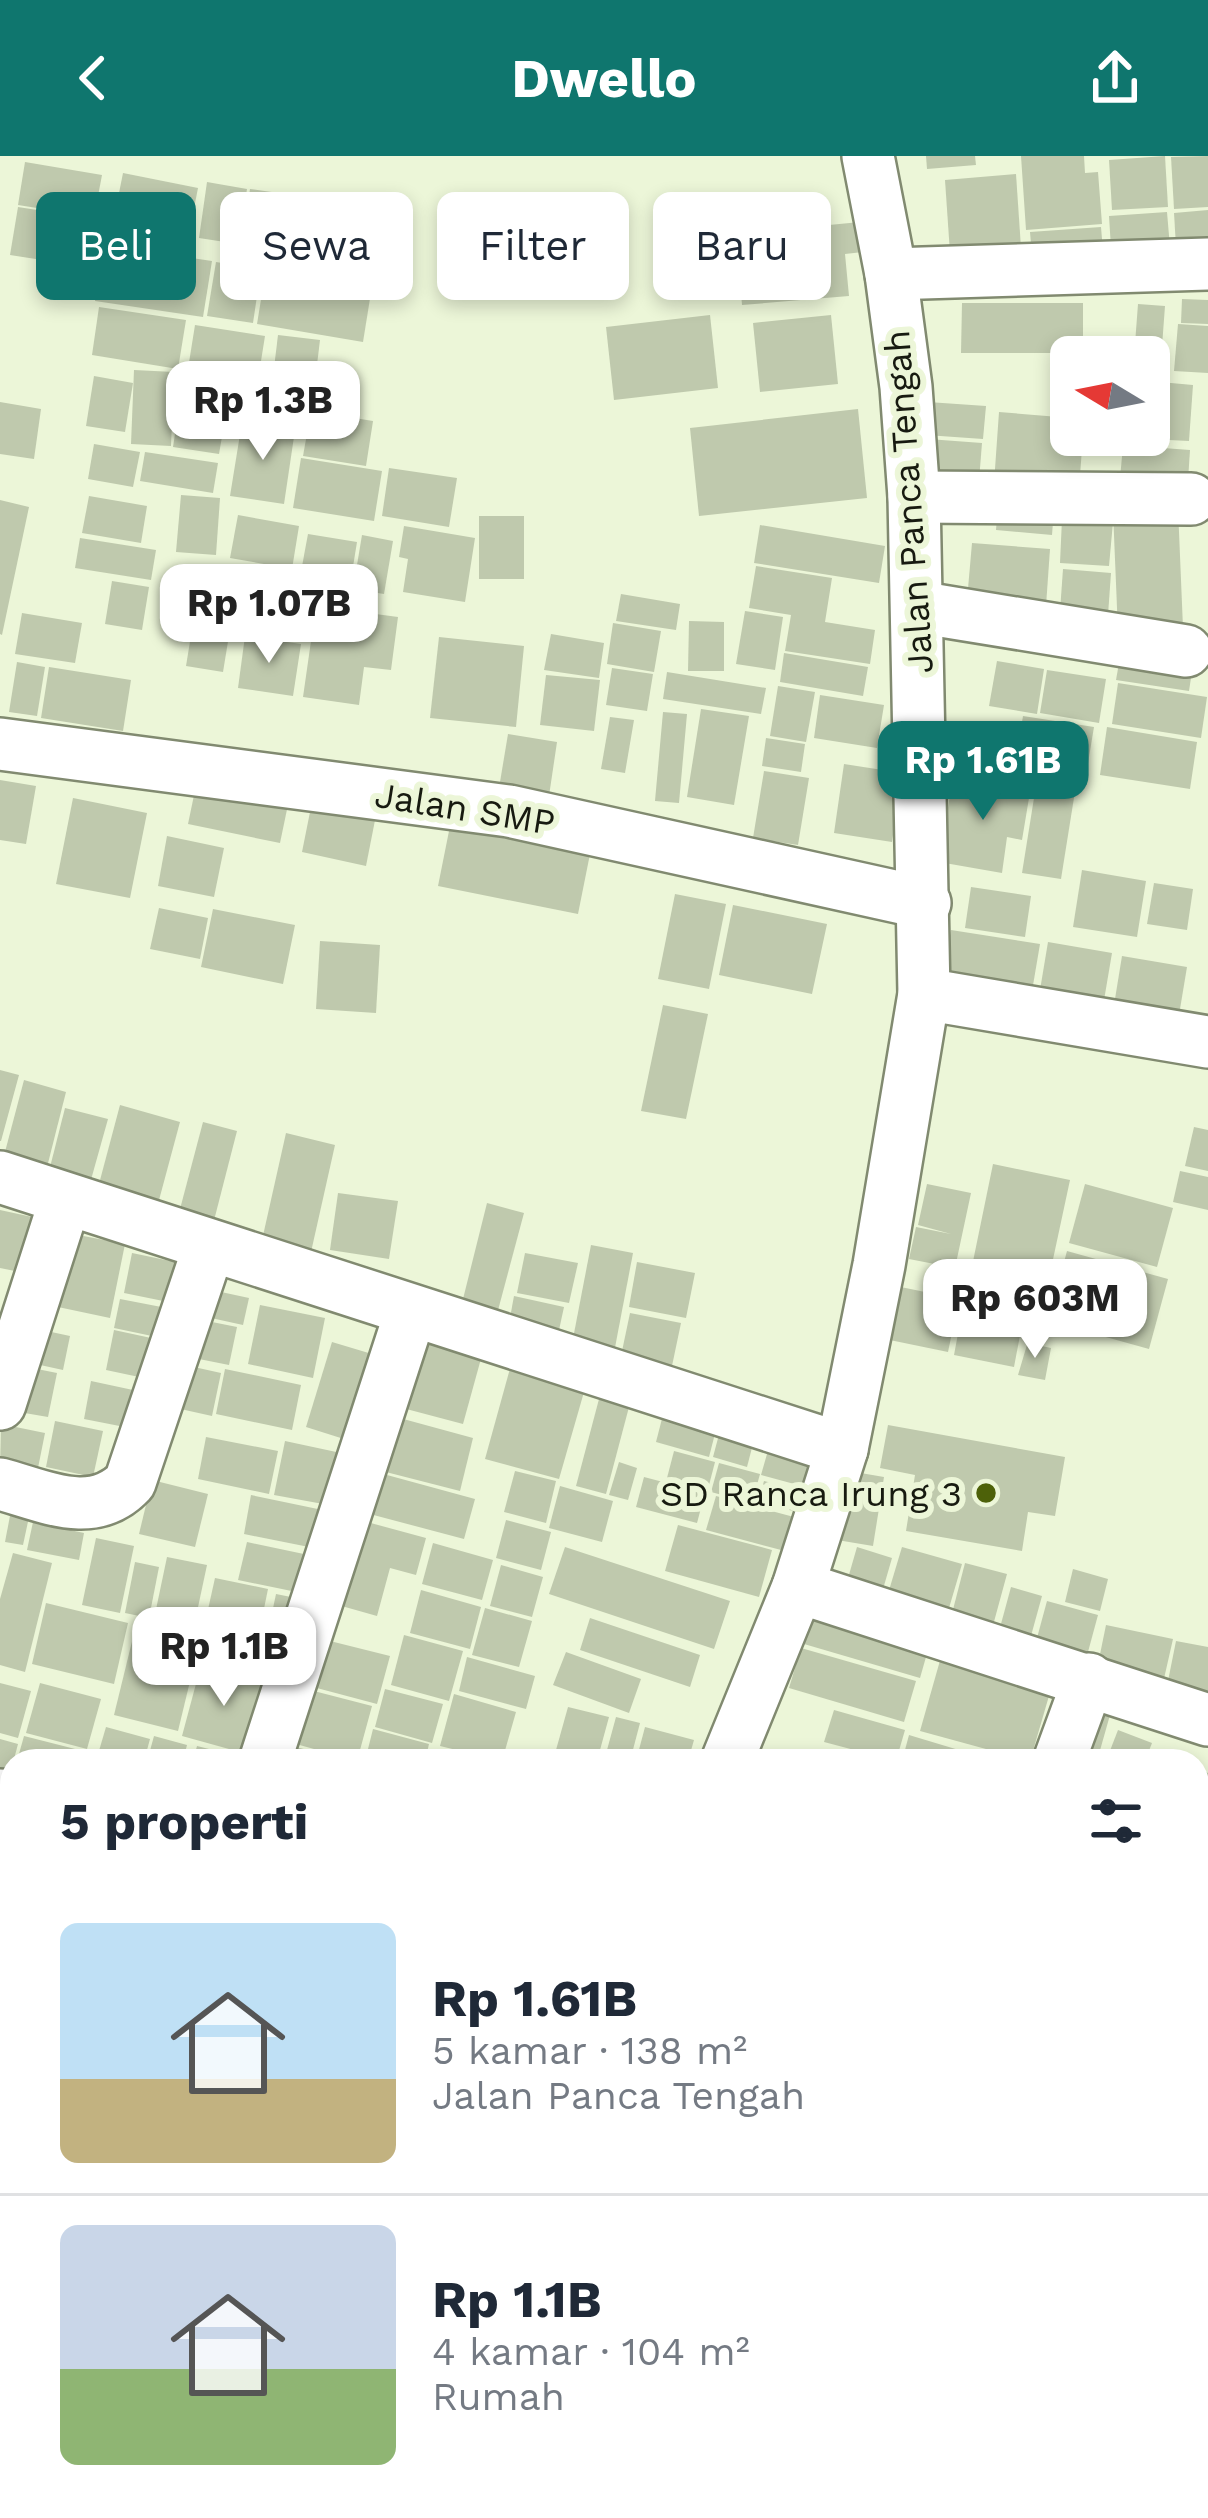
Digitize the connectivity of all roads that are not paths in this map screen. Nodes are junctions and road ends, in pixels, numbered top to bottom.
1 (868, 156) edge
2 (1208, 264) edge
3 (891, 274) junction
4 (914, 497) junction
5 (1191, 499) dead end
6 (917, 607) junction
7 (1186, 651) dead end
8 (0, 744) edge
9 (925, 903) junction
10 (924, 994) junction
11 (1208, 1042) edge
12 (0, 1177) edge
13 (65, 1201) junction
14 (209, 1247) junction
15 (411, 1311) junction
16 (0, 1405) edge
17 (842, 1450) junction
18 (0, 1484) edge
19 (798, 1587) junction
20 (1089, 1679) junction
21 (1208, 1720) edge
22 (269, 1749) edge
23 (732, 1749) edge
24 (1063, 1749) edge

1 - 3 street, Jalan Panca Tengah
2 - 3 street
3 - 4 street, Jalan Panca Tengah
4 - 5 street
4 - 6 street, Jalan Panca Tengah
6 - 7 street
6 - 9 street, Jalan Panca Tengah
8 - 9 street, Jalan SMP
9 - 10 street, Jalan Panca Tengah
10 - 11 street
10 - 17 street, Jalan Panca Tengah
12 - 13 street
13 - 14 street
13 - 16 street
14 - 15 street
14 - 18 street
15 - 17 street
15 - 22 street
17 - 19 street, Jalan Panca Tengah
19 - 20 street
19 - 23 street, Jalan Panca Tengah
20 - 21 street
20 - 24 street

